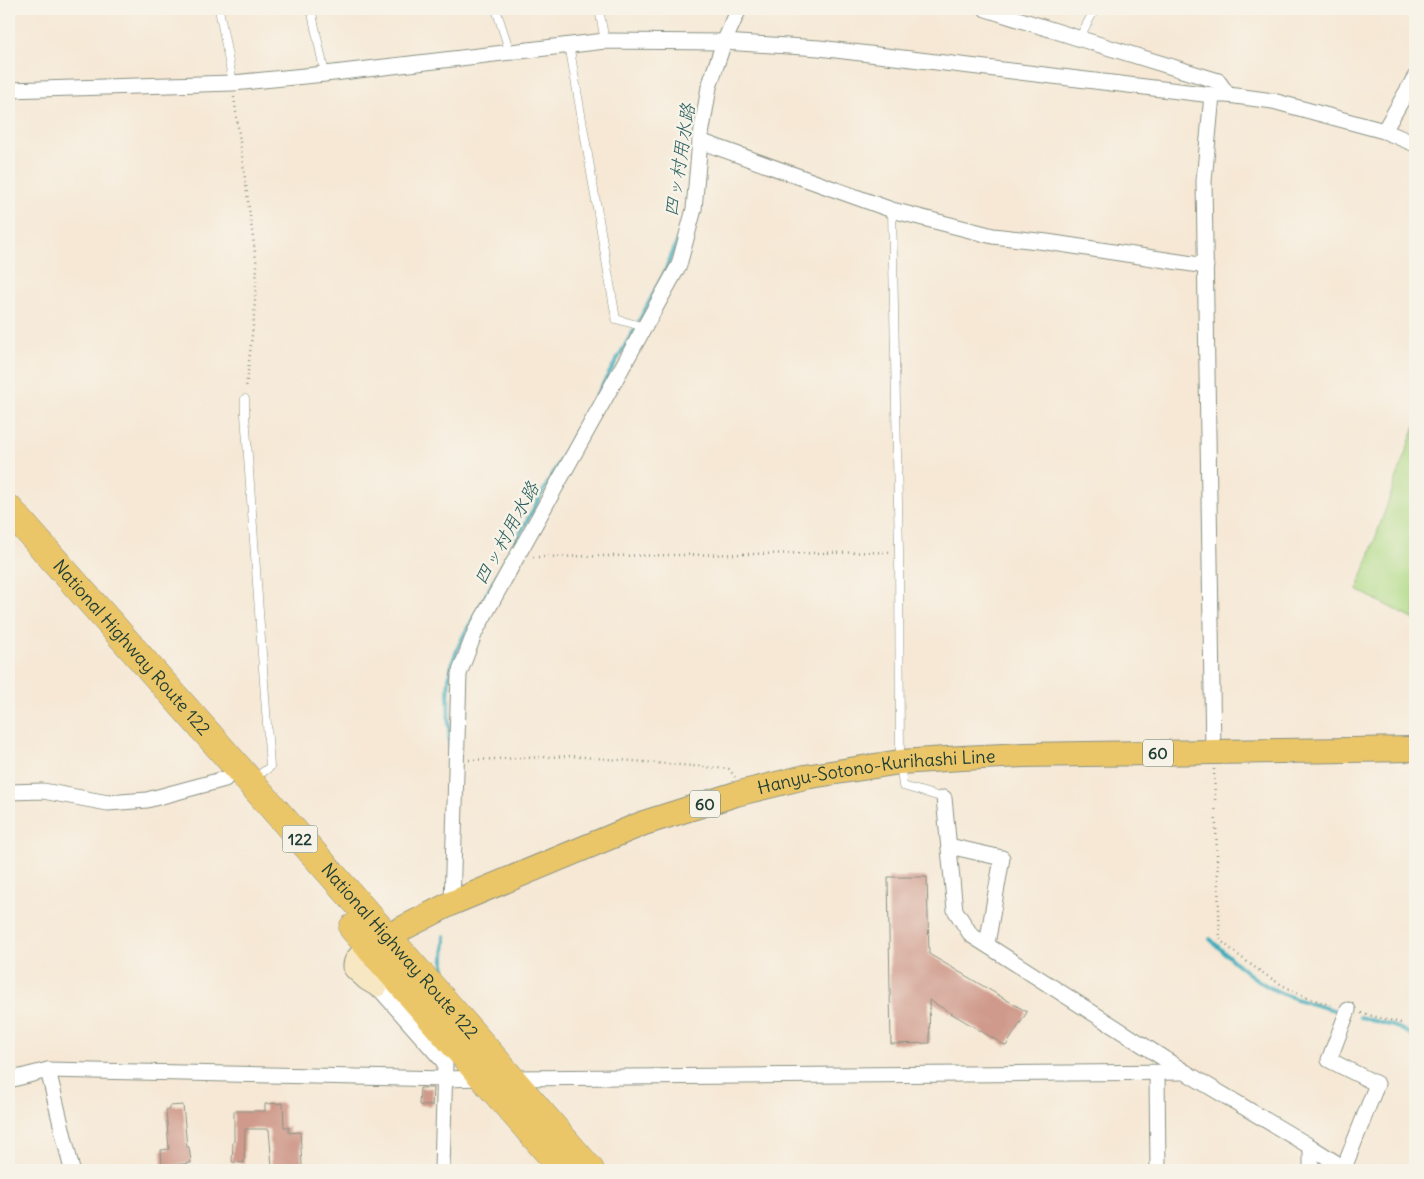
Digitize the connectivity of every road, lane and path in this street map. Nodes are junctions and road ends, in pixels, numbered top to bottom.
1 (219, 9) edge
2 (311, 9) edge
3 (496, 9) edge
4 (599, 9) edge
5 (739, 9) edge
6 (986, 9) edge
7 (1095, 9) edge
8 (1081, 40) junction
9 (606, 41) junction
10 (724, 42) junction
11 (569, 44) junction
12 (508, 52) junction
13 (325, 74) junction
14 (1415, 77) edge
15 (233, 83) junction
16 (9, 90) edge
17 (1212, 95) junction
18 (1228, 95) junction
19 (1384, 131) junction
20 (700, 141) junction
21 (1415, 144) edge
22 (892, 210) junction
23 (1206, 266) junction
24 (644, 327) junction
25 (245, 400) joint
26 (9, 509) edge
27 (9, 537) edge
28 (899, 552) junction
29 (516, 558) junction
30 (1415, 749) edge
31 (1213, 752) junction
32 (455, 760) junction
33 (900, 762) junction
34 (237, 780) junction
35 (747, 791) junction
36 (9, 792) edge
37 (944, 798) joint
38 (949, 846) junction
39 (452, 903) junction
40 (378, 942) junction
41 (987, 944) junction
42 (377, 986) joint
43 (1348, 1010) junction
44 (1401, 1023) dead end
45 (48, 1070) junction
46 (1185, 1072) junction
47 (1157, 1073) junction
48 (445, 1078) junction
49 (483, 1078) junction
50 (512, 1078) junction
51 (9, 1080) edge
52 (1310, 1147) junction
53 (1346, 1169) edge
54 (72, 1170) edge
55 (442, 1170) edge
56 (564, 1170) edge
57 (590, 1170) edge
58 (1158, 1170) edge
59 (1311, 1170) edge

1 - 15 lane
2 - 13 lane
3 - 12 lane
4 - 9 lane
5 - 10 street
6 - 8 street
7 - 8 lane
8 - 18 street
9 - 10 street
9 - 11 street
10 - 17 street
10 - 20 street
11 - 12 street
11 - 24 lane
12 - 13 street
13 - 15 street
14 - 19 street
15 - 16 street
15 - 25 path
17 - 18 street
17 - 23 street
18 - 19 street
19 - 21 street
20 - 22 street
20 - 24 street
22 - 23 street
22 - 28 lane
23 - 31 street
24 - 29 street
25 - 34 lane
26 - 34 highway, National Highway Route 122 / 122
27 - 34 highway, National Highway Route 122 / 122
28 - 29 path
28 - 33 lane
29 - 32 street
30 - 31 main road, Hanyu-Sotono-Kurihashi Line / 60
31 - 33 main road, Hanyu-Sotono-Kurihashi Line / 60
31 - 43 path
32 - 35 path
32 - 39 street
33 - 35 main road, Hanyu-Sotono-Kurihashi Line / 60
33 - 37 lane
34 - 36 street
34 - 40 highway, National Highway Route 122 / 122
35 - 39 main road, Hanyu-Sotono-Kurihashi Line / 60
37 - 38 street
38 - 41 street
38 - 41 street
39 - 40 main road, Hanyu-Sotono-Kurihashi Line / 60
40 - 42 street
40 - 49 highway, National Highway Route 122 / 122
40 - 50 highway, National Highway Route 122 / 122
41 - 46 street
42 - 48 street
43 - 44 path
43 - 53 street
45 - 48 street
45 - 51 street
45 - 54 street
46 - 47 street
46 - 52 street
47 - 50 street
47 - 58 street
48 - 49 street
48 - 55 street
49 - 56 highway, National Highway Route 122 / 122
50 - 57 highway, National Highway Route 122 / 122
52 - 53 street
52 - 59 street

